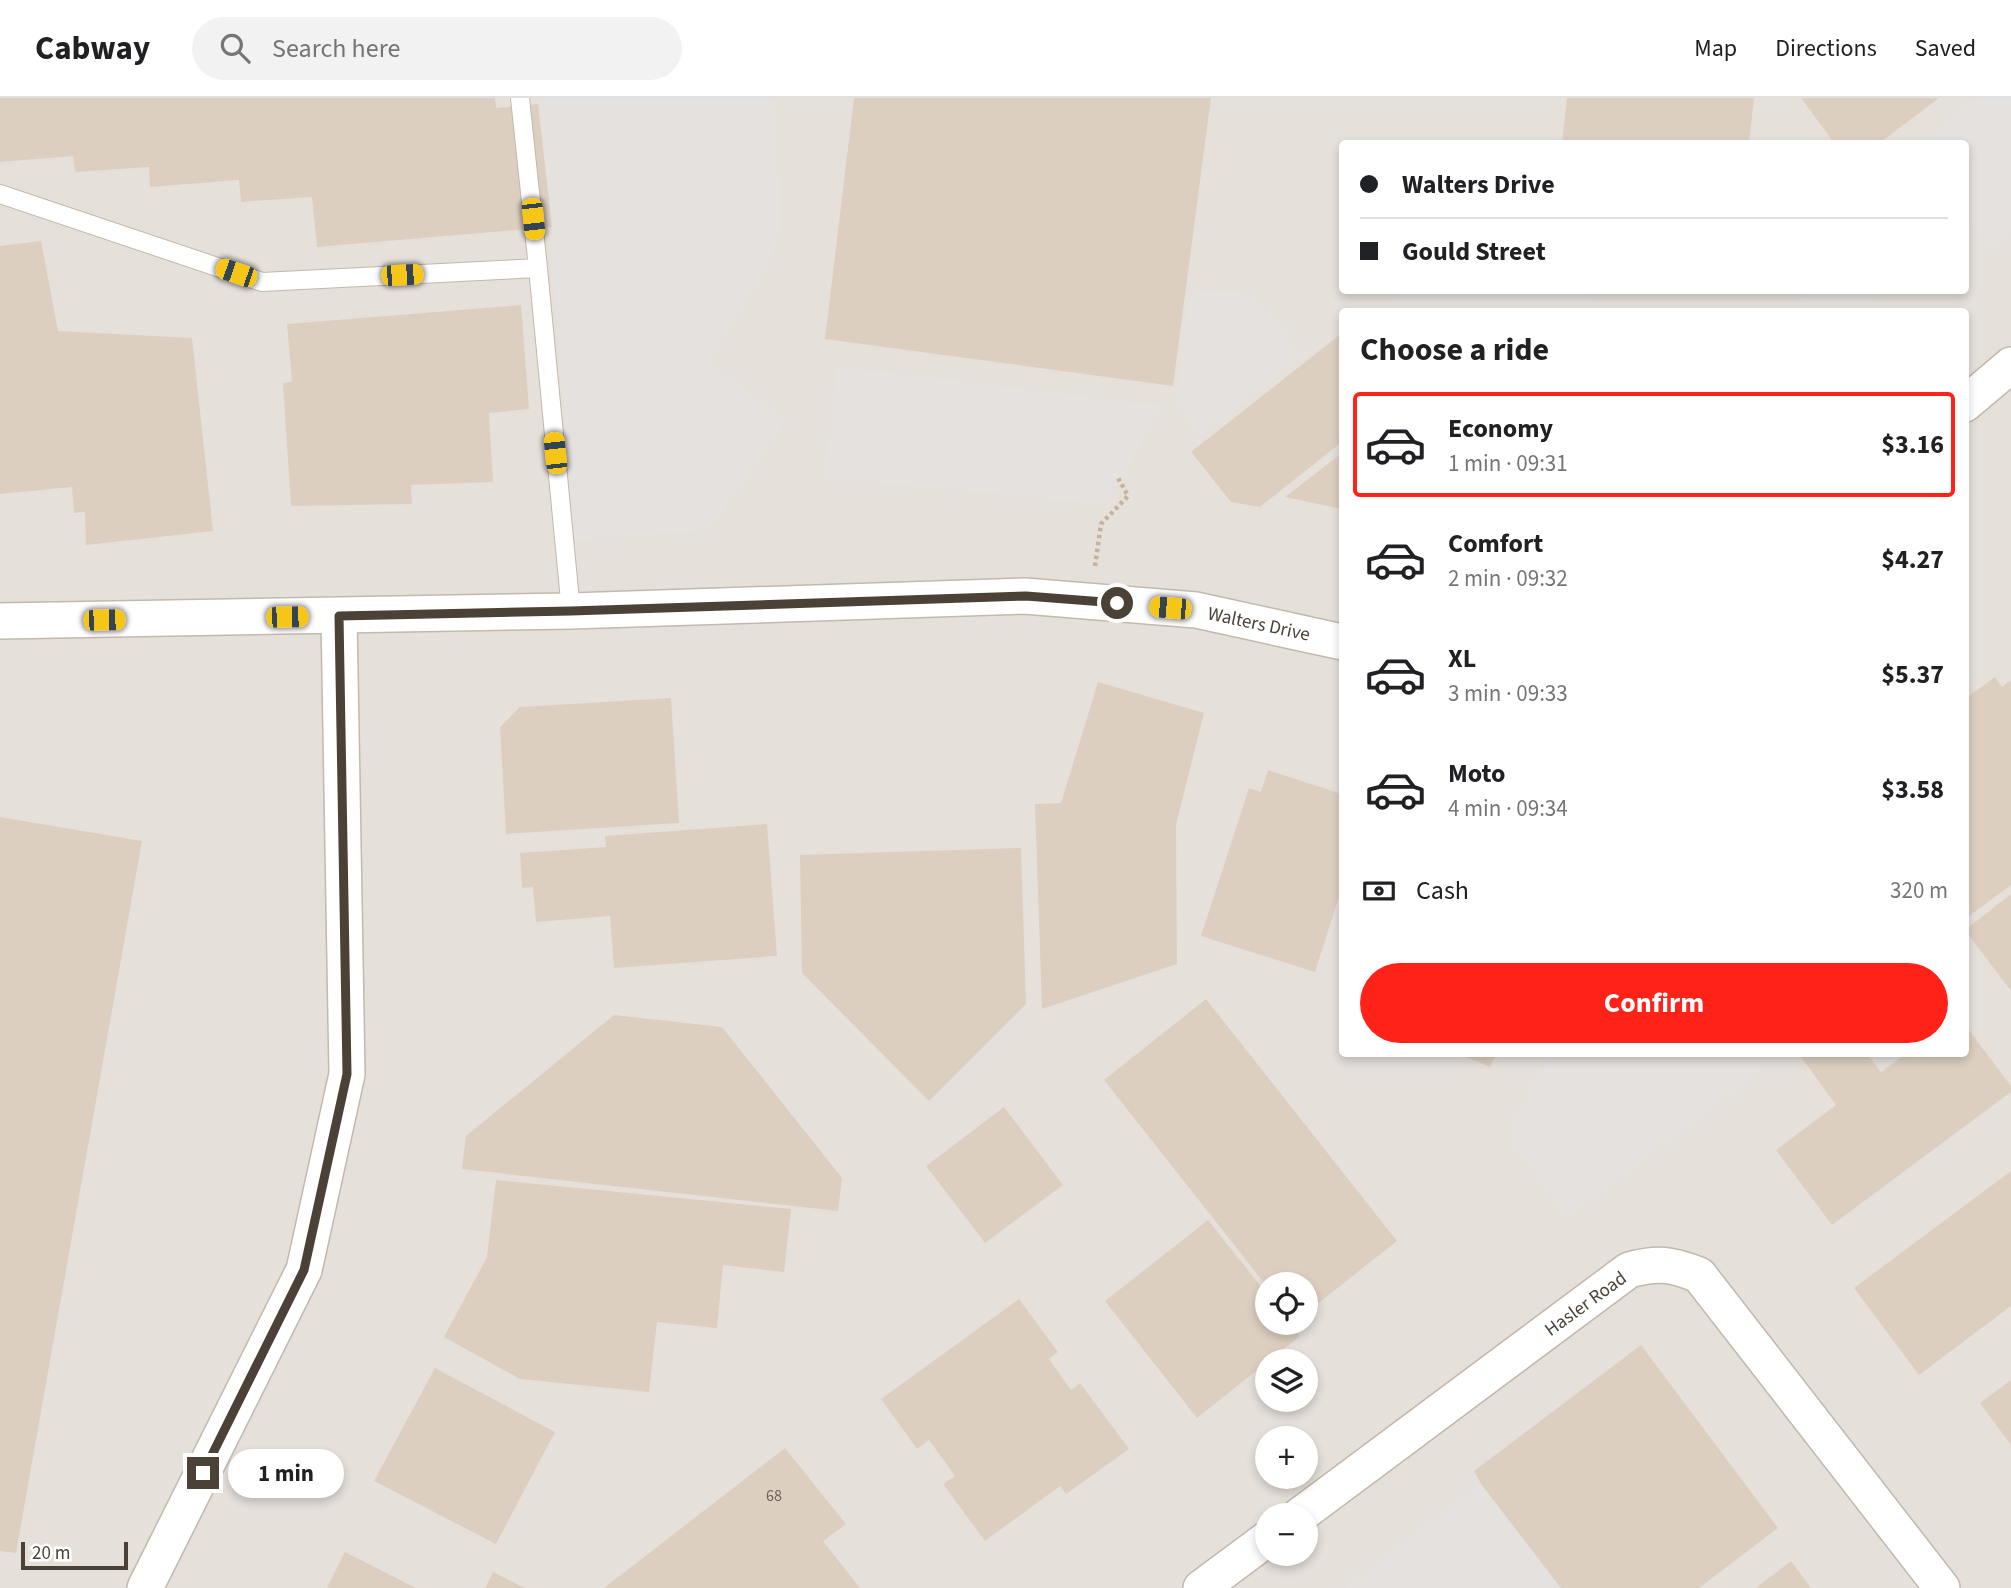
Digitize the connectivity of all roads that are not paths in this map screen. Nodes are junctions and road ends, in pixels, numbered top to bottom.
1 (520, 98) edge
2 (0, 194) edge
3 (538, 268) junction
4 (2011, 365) edge
5 (1969, 401) edge
6 (571, 611) junction
7 (339, 616) junction
8 (0, 621) edge
9 (1339, 641) edge
10 (1316, 1503) edge
11 (1255, 1548) edge
12 (145, 1588) edge
13 (1201, 1588) edge
14 (1942, 1588) edge

1 - 3 lane
2 - 3 lane
3 - 6 lane
4 - 5 street
6 - 7 street, Walters Drive
6 - 9 street, Walters Drive
7 - 8 street, Walters Drive
7 - 12 street
10 - 14 street, Hasler Road
11 - 13 street

